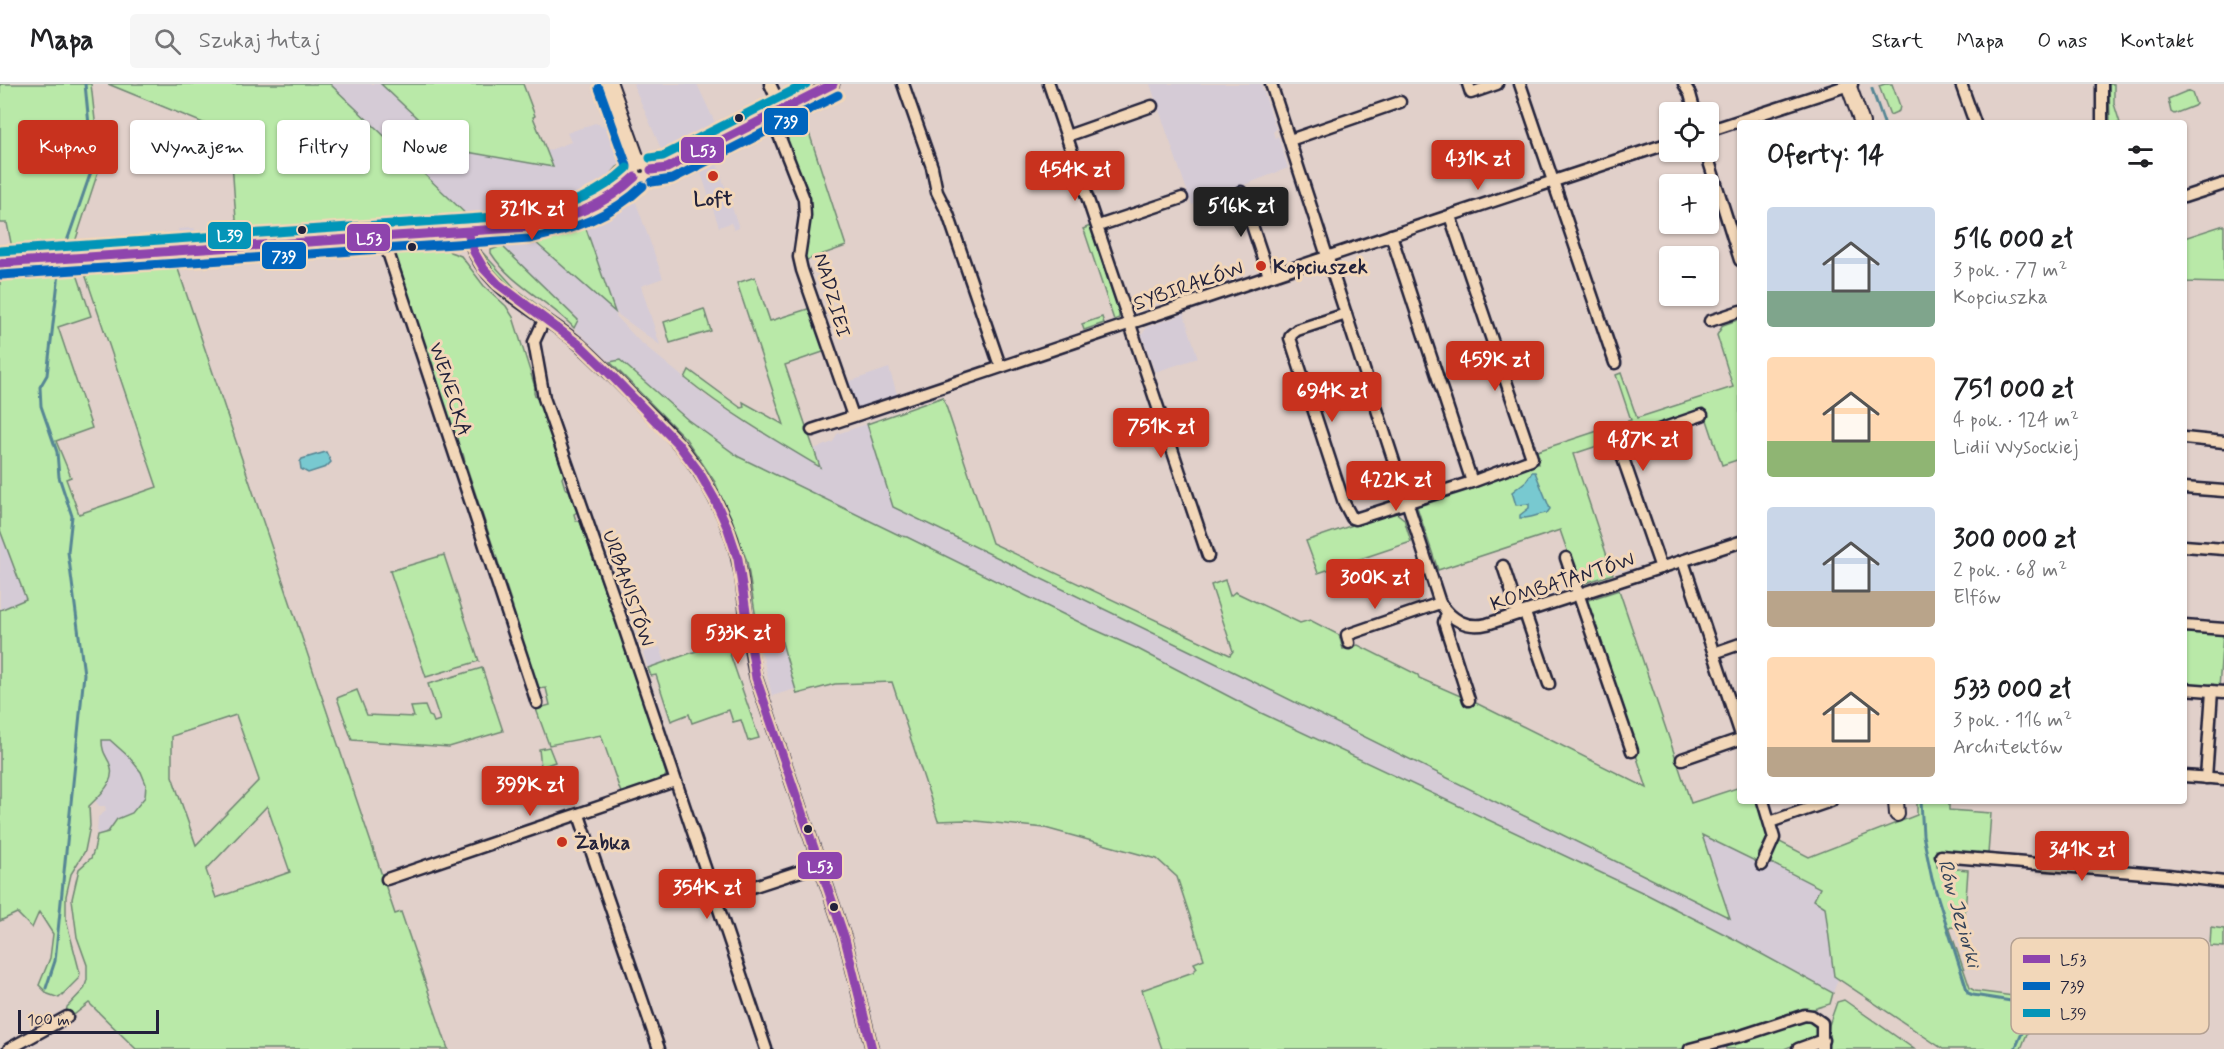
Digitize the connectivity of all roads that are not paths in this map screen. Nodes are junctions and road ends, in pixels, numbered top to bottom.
1 (610, 84) edge
2 (770, 84) edge
3 (833, 84) edge
4 (903, 84) edge
5 (1049, 84) edge
6 (1271, 84) edge
7 (1468, 84) edge
8 (1497, 84) edge
9 (1520, 84) edge
10 (1683, 84) edge
11 (1850, 84) edge
12 (1961, 84) edge
13 (2102, 84) edge
14 (1400, 102) dead end
15 (1692, 102) edge
16 (1152, 106) dead end
17 (782, 110) junction
18 (771, 115) junction
19 (1741, 120) edge
20 (1861, 120) edge
21 (1974, 120) edge
22 (2102, 120) edge
23 (1737, 121) edge
24 (1719, 127) edge
25 (1067, 136) junction
26 (1290, 140) junction
27 (1659, 147) edge
28 (638, 162) junction
29 (1709, 162) edge
30 (651, 170) junction
31 (636, 177) junction
32 (1553, 181) junction
33 (2224, 184) edge
34 (1241, 192) dead end
35 (2187, 196) edge
36 (1182, 198) dead end
37 (1450, 216) junction
38 (1098, 226) junction
39 (468, 232) junction
40 (1391, 235) junction
41 (382, 237) junction
42 (1737, 250) edge
43 (1327, 256) junction
44 (0, 263) edge
45 (1269, 276) junction
46 (1737, 312) edge
47 (1346, 314) junction
48 (544, 320) junction
49 (1710, 321) dead end
50 (1129, 324) junction
51 (998, 360) dead end
52 (1615, 363) dead end
53 (1702, 416) dead end
54 (853, 417) junction
55 (812, 430) dead end
56 (2187, 438) edge
57 (2224, 442) edge
58 (1472, 482) junction
59 (2187, 488) edge
60 (2224, 491) edge
61 (1408, 503) junction
62 (1737, 543) edge
63 (2187, 546) edge
64 (2224, 549) edge
65 (1208, 556) dead end
66 (1566, 558) dead end
67 (1683, 561) junction
68 (1503, 566) dead end
69 (1661, 568) junction
70 (1579, 595) junction
71 (1440, 603) junction
72 (1447, 613) junction
73 (1522, 614) junction
74 (2187, 626) edge
75 (2224, 629) edge
76 (1350, 643) dead end
77 (1737, 645) edge
78 (1714, 653) junction
79 (1549, 684) dead end
80 (2187, 689) edge
81 (2212, 691) junction
82 (2224, 692) edge
83 (1469, 700) dead end
84 (537, 703) dead end
85 (1737, 723) edge
86 (1737, 740) edge
87 (1632, 751) dead end
88 (1682, 759) dead end
89 (2187, 776) edge
90 (2206, 778) junction
91 (2224, 779) edge
92 (675, 781) junction
93 (1764, 804) edge
94 (1822, 804) edge
95 (579, 816) junction
96 (1770, 822) junction
97 (1941, 856) dead end
98 (819, 865) junction
99 (1762, 865) dead end
100 (387, 879) dead end
101 (2224, 882) edge
102 (715, 899) junction
103 (63, 1019) dead end
104 (1822, 1044) edge
105 (9, 1049) edge
106 (659, 1049) edge
107 (766, 1049) edge
108 (872, 1049) edge
109 (1690, 1049) edge
110 (1798, 1049) edge

1 - 28 street
2 - 17 street
3 - 17 street
4 - 51 street
5 - 25 street
6 - 26 street
7 - 8 street
9 - 32 street
10 - 15 street
11 - 19 street
11 - 20 street
12 - 21 street
13 - 22 street
14 - 26 street
16 - 25 street
17 - 18 street
18 - 30 street
18 - 54 street, NADZIEI
23 - 24 street
25 - 38 street
26 - 43 street
27 - 32 street, SYBIRAKÓW
28 - 30 street
28 - 31 street
29 - 42 street
30 - 31 street
31 - 39 street
32 - 37 street, SYBIRAKÓW
32 - 52 street
33 - 35 street
34 - 45 street
36 - 38 street
37 - 40 street, SYBIRAKÓW
37 - 58 street
38 - 50 street
39 - 41 street
39 - 48 street
40 - 43 street, SYBIRAKÓW
40 - 58 street
41 - 44 street
41 - 84 street, WENECKA
43 - 45 street, SYBIRAKÓW
43 - 47 street
45 - 50 street, SYBIRAKÓW
46 - 49 street
47 - 61 street
47 - 61 street
48 - 92 street, URBANISTÓW
48 - 98 street
50 - 54 street
50 - 65 street
53 - 69 street
54 - 55 street
56 - 57 street
58 - 61 street
59 - 60 street
61 - 71 street
62 - 67 street, KOMBATANTÓW
63 - 64 street
66 - 70 street
67 - 69 street, KOMBATANTÓW
67 - 78 street
68 - 73 street
69 - 70 street, KOMBATANTÓW
70 - 73 street, KOMBATANTÓW
70 - 87 street
71 - 72 street
71 - 76 street
72 - 73 street, KOMBATANTÓW
72 - 83 street
73 - 79 street
74 - 75 street
77 - 78 street
78 - 85 street
80 - 81 street
81 - 82 street
81 - 90 street
86 - 88 street
89 - 90 street
90 - 91 street
92 - 95 street
92 - 102 street, URBANISTÓW
93 - 96 street
94 - 96 street
95 - 100 street
95 - 106 street
96 - 99 street
97 - 101 street
98 - 102 street
98 - 108 street
102 - 107 street, URBANISTÓW
103 - 105 street
104 - 109 street
104 - 110 street

